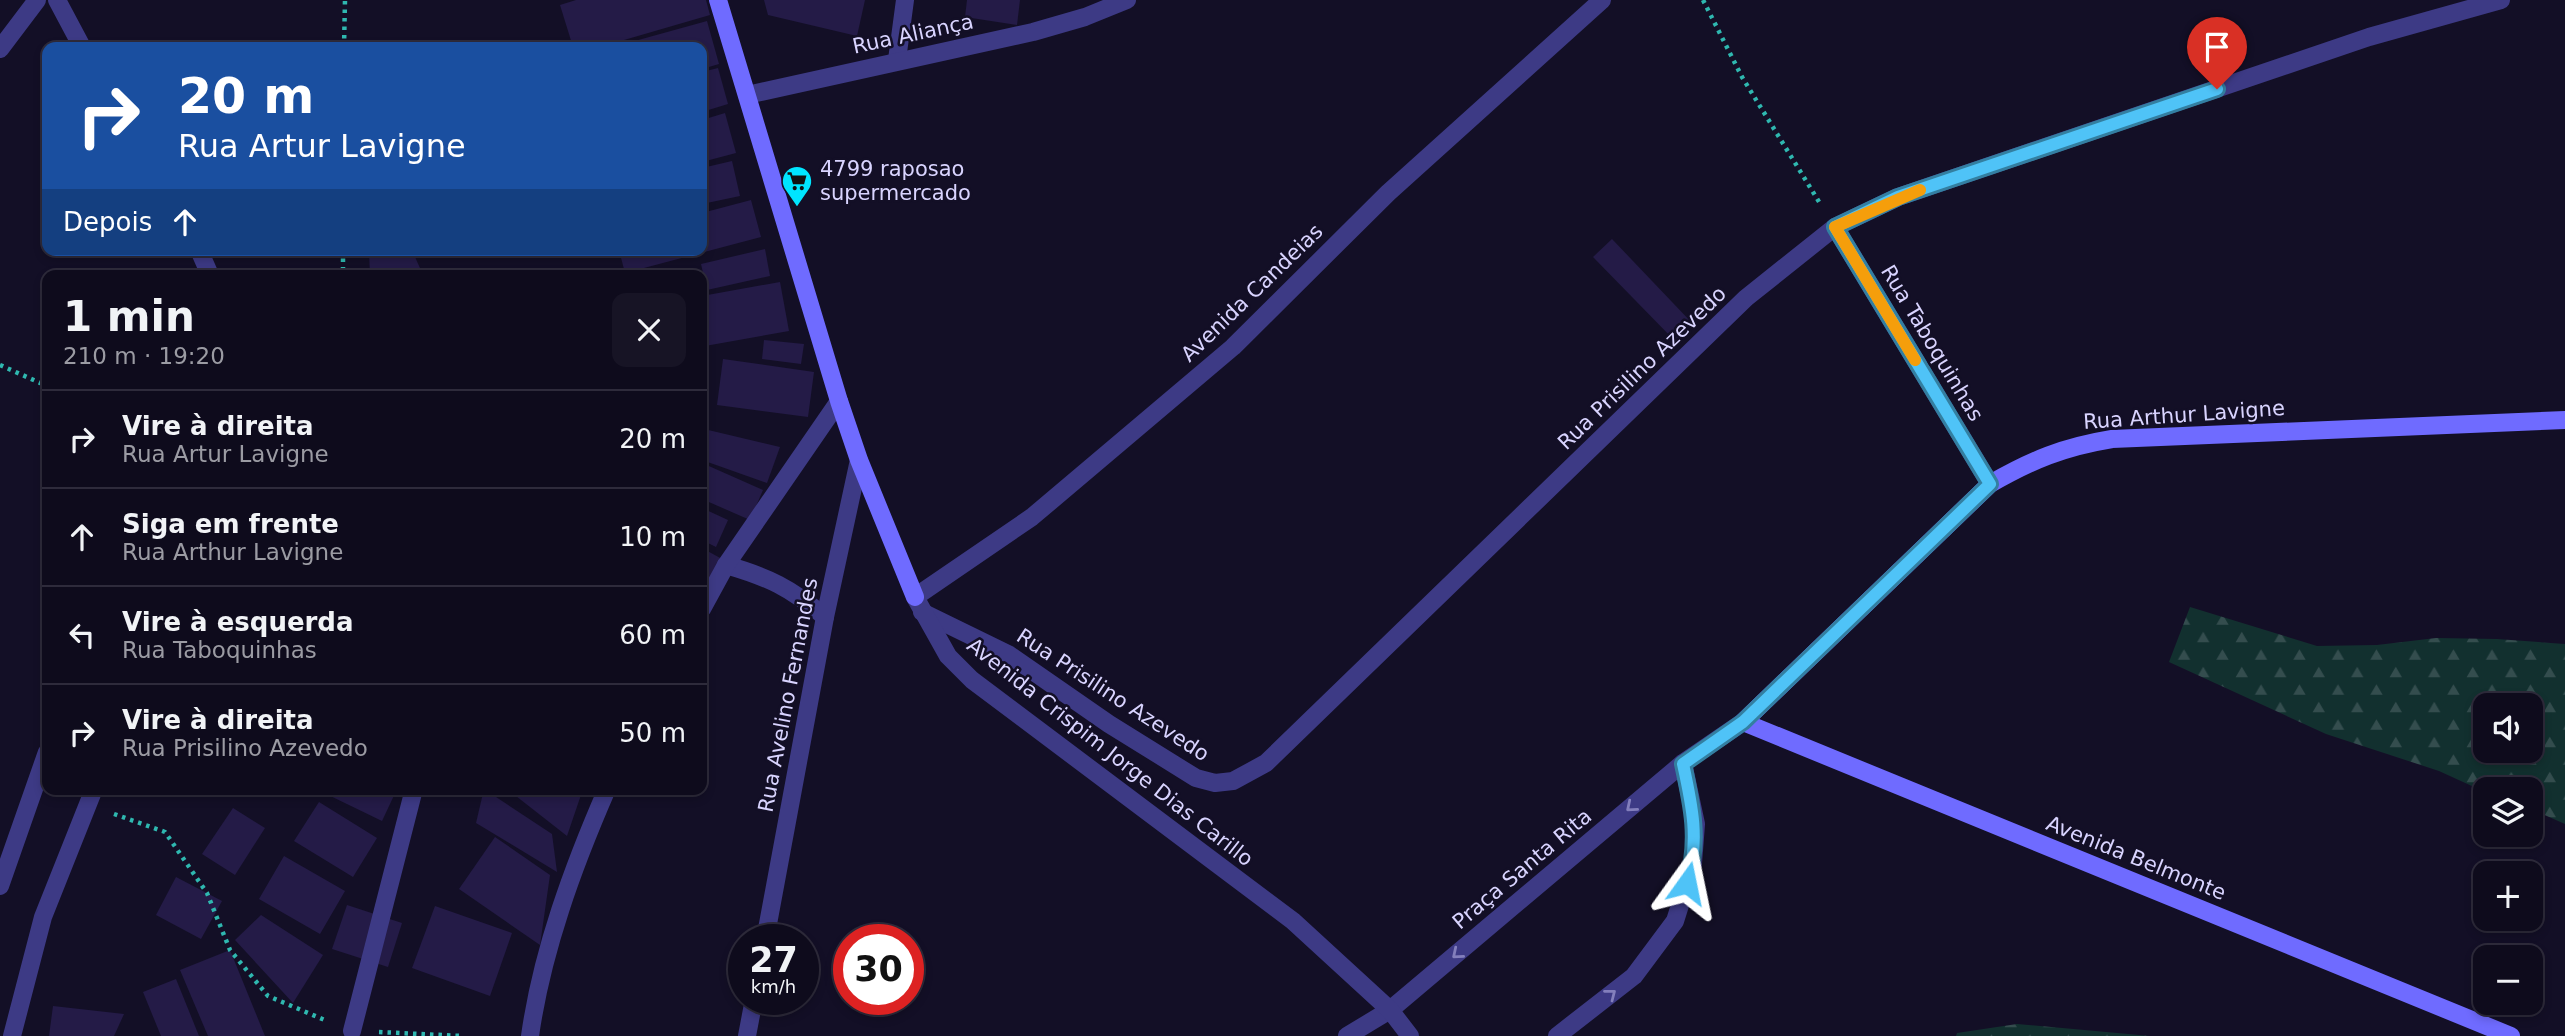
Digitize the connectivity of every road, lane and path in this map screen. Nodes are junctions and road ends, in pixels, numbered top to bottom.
1 (37, 0) edge
2 (57, 0) edge
3 (345, 0) edge
4 (718, 0) edge
5 (905, 0) edge
6 (1127, 0) edge
7 (1703, 0) edge
8 (2501, 0) edge
9 (1598, 1) edge
10 (79, 42) edge
11 (344, 42) edge
12 (0, 48) edge
13 (897, 60) junction
14 (747, 95) junction
15 (1835, 227) junction
16 (0, 365) edge
17 (42, 384) edge
18 (839, 401) junction
19 (2565, 421) edge
20 (859, 460) junction
21 (1990, 484) junction
22 (726, 565) junction
23 (707, 600) edge
24 (918, 605) junction
25 (825, 617) junction
26 (1743, 722) junction
27 (1683, 764) junction
28 (42, 766) edge
29 (412, 795) edge
30 (604, 795) edge
31 (91, 796) edge
32 (0, 886) edge
33 (768, 924) edge
34 (1390, 1010) junction
35 (751, 1015) edge
36 (352, 1031) junction
37 (12, 1036) edge
38 (462, 1036) edge
39 (530, 1036) edge
40 (747, 1036) edge
41 (1347, 1036) edge
42 (1410, 1036) edge
43 (1557, 1036) edge
44 (2511, 1036) edge

1 - 12 street
2 - 10 street
3 - 11 path
4 - 14 street, Avenida Crispim Jorge Dias Carillo
5 - 13 street
6 - 13 street, Rua Aliança
7 - 15 path
8 - 15 street, Rua Prisilino Azevedo
9 - 24 street, Avenida Candeias
13 - 14 street, Rua Aliança
14 - 18 street, Avenida Crispim Jorge Dias Carillo
15 - 21 street, Rua Taboquinhas
15 - 24 street, Rua Prisilino Azevedo
16 - 17 path
18 - 20 street, Avenida Crispim Jorge Dias Carillo
18 - 22 street
19 - 21 street, Rua Arthur Lavigne
20 - 24 street, Avenida Crispim Jorge Dias Carillo
20 - 25 street, Rua Avelino Fernandes
21 - 26 street, Rua Arthur Lavigne
22 - 23 street
22 - 25 street
24 - 34 street, Avenida Crispim Jorge Dias Carillo
25 - 33 street, Rua Avelino Fernandes
26 - 27 street, Praça Santa Rita
26 - 44 street, Avenida Belmonte
27 -> 34 street, Praça Santa Rita
43 -> 27 street
28 - 32 street
29 - 36 street
30 - 39 street
31 - 36 path
31 - 37 street
34 - 41 street
34 - 42 street, Avenida Crispim Jorge Dias Carillo
35 - 40 street
36 - 38 path

